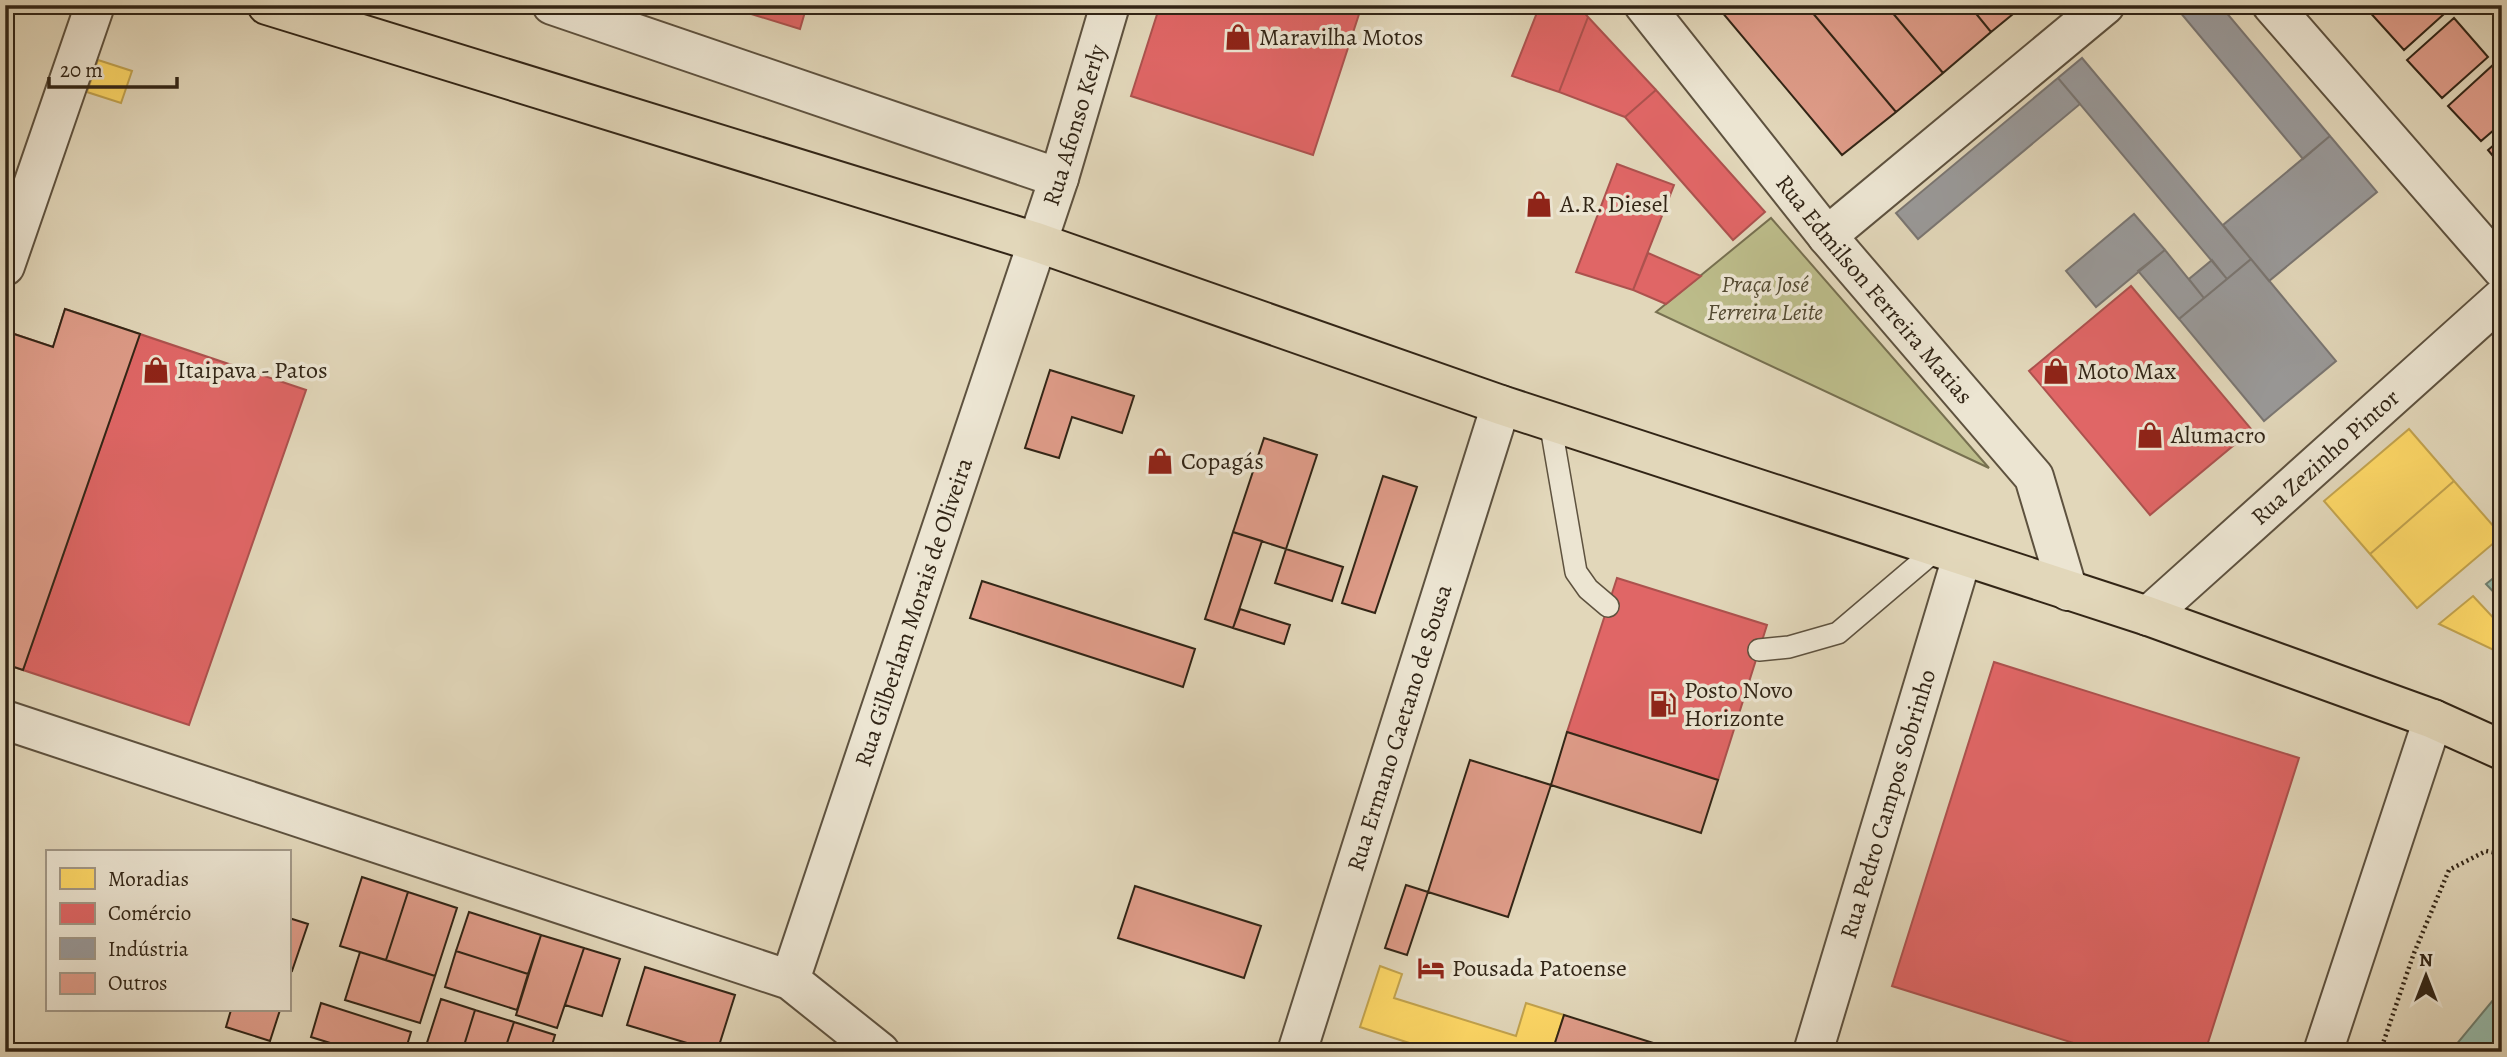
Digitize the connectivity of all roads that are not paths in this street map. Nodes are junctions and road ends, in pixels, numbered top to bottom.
1 (95, 5) edge
2 (267, 5) edge
3 (552, 5) edge
4 (1110, 5) edge
5 (1644, 5) edge
6 (2105, 5) edge
7 (2272, 5) edge
8 (1059, 178) junction
9 (1827, 236) junction
10 (1036, 243) junction
11 (5, 266) edge
12 (2502, 269) edge
13 (2502, 298) edge
14 (1501, 405) junction
15 (1550, 421) junction
16 (1950, 552) junction
17 (2068, 591) junction
18 (1608, 606) dead end
19 (2148, 616) junction
20 (1759, 650) dead end
21 (2432, 719) junction
22 (5, 720) edge
23 (2502, 750) edge
24 (790, 980) junction
25 (880, 1052) edge
26 (1297, 1052) edge
27 (1813, 1052) edge
28 (2323, 1052) edge

1 - 11 street
2 - 10 main road
3 - 8 street
4 - 8 street, Rua Afonso Kerly
5 - 9 street, Rua Edmilson Ferreira Matias
6 - 9 street
7 - 12 street
8 - 10 street, Rua Afonso Kerly
9 - 17 street, Rua Edmilson Ferreira Matias
10 - 14 main road
10 - 24 street, Rua Gilberlam Morais de Oliveira
13 - 19 street, Rua Zezinho Pintor
14 - 15 main road
14 - 26 street, Rua Ermano Caetano de Sousa
15 - 16 main road
15 - 18 lane
16 - 17 main road
16 - 20 lane
16 - 27 street, Rua Pedro Campos Sobrinho
17 - 19 main road
19 - 21 main road
21 - 23 main road
21 - 28 street
22 - 24 street
24 - 25 street

